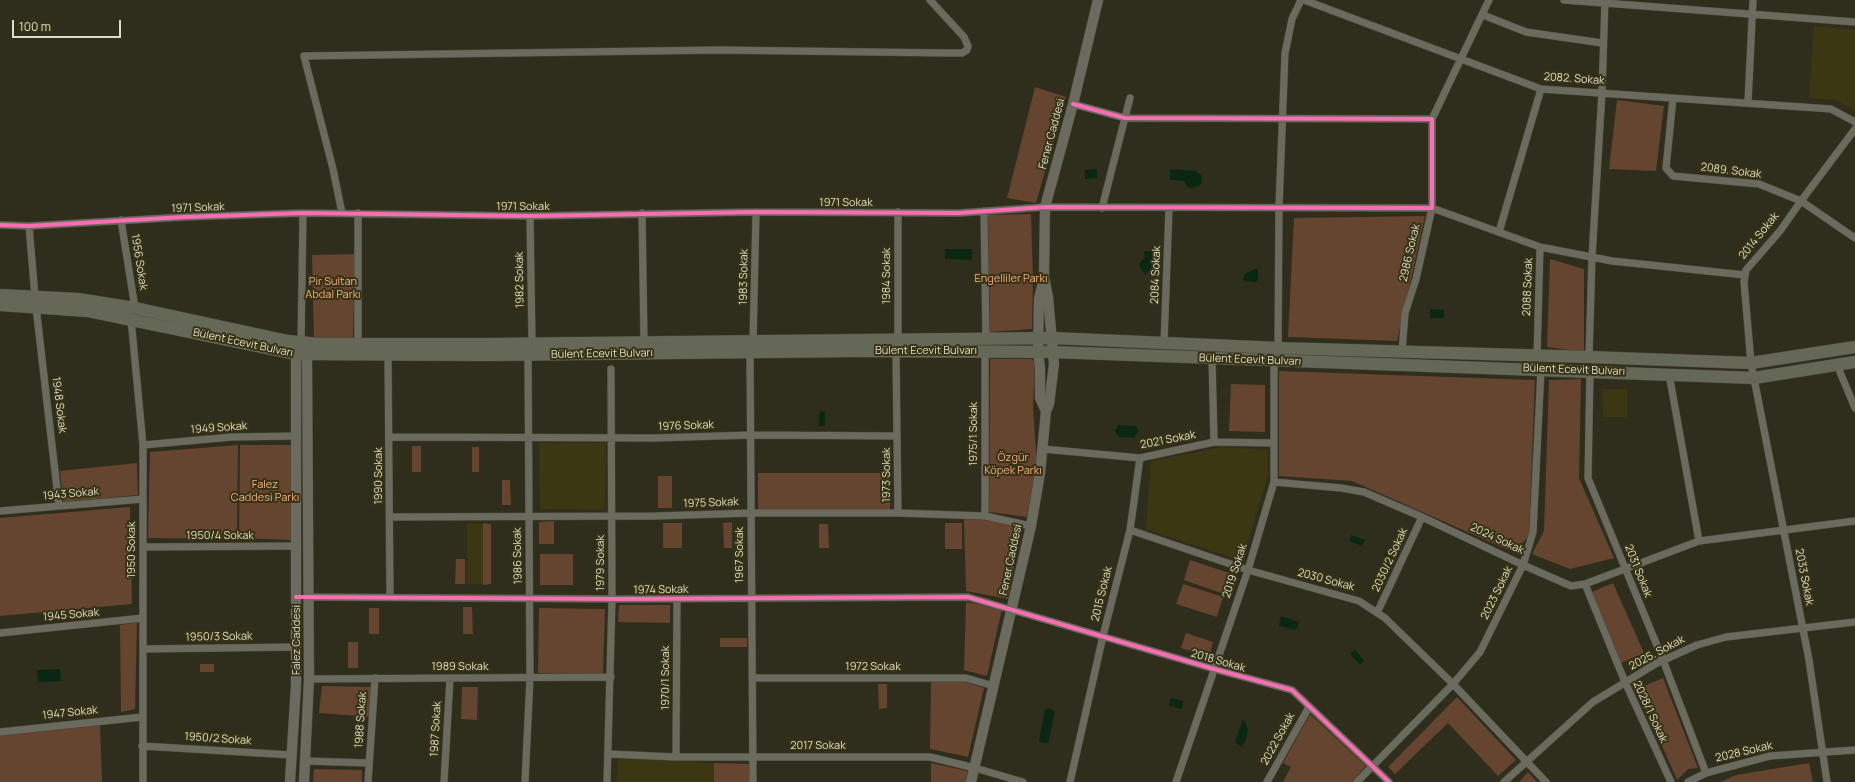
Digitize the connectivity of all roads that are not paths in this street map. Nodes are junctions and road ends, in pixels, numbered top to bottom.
1 (930, 0) edge
2 (1098, 0) edge
3 (1301, 0) edge
4 (1304, 0) edge
5 (1490, 0) edge
6 (1564, 0) edge
7 (1754, 0) edge
8 (1605, 1) edge
9 (1753, 14) junction
10 (1482, 15) junction
11 (1855, 22) edge
12 (1602, 43) junction
13 (1462, 60) junction
14 (1541, 89) junction
15 (1602, 92) junction
16 (1130, 98) dead end
17 (1673, 98) junction
18 (1748, 102) junction
19 (1073, 104) junction
20 (1282, 117) junction
21 (1125, 118) junction
22 (1432, 119) junction
23 (1855, 122) edge
24 (1855, 129) edge
25 (1801, 201) junction
26 (1045, 207) junction
27 (1279, 207) junction
28 (1102, 208) junction
29 (1169, 208) junction
30 (1432, 208) junction
31 (984, 211) junction
32 (756, 212) junction
33 (898, 212) junction
34 (303, 213) junction
35 (342, 213) junction
36 (358, 214) junction
37 (642, 214) junction
38 (530, 216) junction
39 (121, 220) junction
40 (0, 225) edge
41 (29, 226) junction
42 (1499, 232) junction
43 (1855, 238) edge
44 (1540, 247) junction
45 (1592, 257) junction
46 (1745, 276) junction
47 (1044, 277) junction
48 (0, 295) edge
49 (35, 302) junction
50 (0, 305) edge
51 (133, 314) junction
52 (1052, 338) junction
53 (1038, 339) junction
54 (644, 342) junction
55 (301, 343) junction
56 (358, 344) junction
57 (1164, 344) junction
58 (986, 345) junction
59 (897, 346) junction
60 (752, 347) junction
61 (1855, 347) edge
62 (1278, 348) junction
63 (530, 349) junction
64 (1402, 349) junction
65 (1038, 352) junction
66 (1052, 352) junction
67 (302, 354) junction
68 (388, 355) junction
69 (1537, 356) junction
70 (1589, 357) junction
71 (1212, 358) junction
72 (1274, 361) junction
73 (1855, 362) edge
74 (1750, 364) junction
75 (1838, 365) junction
76 (611, 369) dead end
77 (1541, 369) junction
78 (1590, 371) junction
79 (1669, 374) junction
80 (1754, 378) junction
81 (1855, 408) edge
82 (1046, 411) junction
83 (751, 434) junction
84 (296, 436) junction
85 (897, 436) junction
86 (390, 437) junction
87 (528, 438) junction
88 (613, 438) junction
89 (1214, 442) junction
90 (1273, 443) junction
91 (143, 445) junction
92 (1043, 449) junction
93 (1140, 458) junction
94 (1274, 482) junction
95 (143, 499) junction
96 (59, 506) junction
97 (0, 511) edge
98 (751, 513) junction
99 (898, 513) junction
100 (529, 516) junction
101 (612, 516) junction
102 (985, 516) junction
103 (1422, 516) junction
104 (390, 517) junction
105 (1855, 521) edge
106 (1031, 526) junction
107 (1784, 529) junction
108 (1130, 530) junction
109 (1699, 541) junction
110 (296, 546) junction
111 (143, 547) junction
112 (1523, 564) junction
113 (1624, 568) junction
114 (1248, 570) junction
115 (1585, 584) junction
116 (296, 597) junction
117 (308, 597) junction
118 (390, 597) junction
119 (752, 597) junction
120 (677, 598) junction
121 (530, 599) junction
122 (612, 599) junction
123 (1012, 610) junction
124 (1377, 613) junction
125 (143, 618) junction
126 (1855, 622) edge
127 (1803, 629) junction
128 (0, 632) edge
129 (1103, 636) junction
130 (296, 647) junction
131 (143, 649) junction
132 (1663, 660) junction
133 (1214, 669) junction
134 (611, 677) junction
135 (375, 678) junction
136 (450, 678) junction
137 (530, 678) junction
138 (752, 678) junction
139 (309, 679) junction
140 (1625, 682) junction
141 (1453, 684) junction
142 (994, 686) junction
143 (1309, 707) junction
144 (142, 717) junction
145 (0, 732) edge
146 (142, 746) junction
147 (1855, 750) edge
148 (1822, 753) junction
149 (609, 754) junction
150 (292, 755) junction
151 (752, 756) junction
152 (676, 757) junction
153 (305, 761) junction
154 (1528, 762) junction
155 (369, 763) junction
156 (1372, 765) junction
157 (975, 768) junction
158 (1706, 772) junction
159 (143, 782) edge
160 (290, 782) edge
161 (304, 782) edge
162 (368, 782) edge
163 (444, 782) edge
164 (525, 782) edge
165 (608, 782) edge
166 (753, 782) edge
167 (971, 782) edge
168 (1023, 782) edge
169 (1070, 782) edge
170 (1176, 782) edge
171 (1267, 782) edge
172 (1357, 782) edge
173 (1389, 782) edge
174 (1504, 782) edge
175 (1546, 782) edge
176 (1671, 782) edge
177 (1688, 782) edge
178 (1827, 782) edge

1 - 35 street
2 - 19 street, Fener Caddesi
3 - 20 street
4 - 13 street, 2082. Sokak
5 - 10 street
6 - 8 street
7 - 9 street
8 - 9 street
8 - 12 street
9 - 11 street
9 - 18 street
10 - 12 street
10 - 13 street
12 - 15 street
13 - 14 street, 2082. Sokak
13 - 22 street
14 - 15 street, 2082. Sokak
14 - 42 street
15 - 17 street, 2082. Sokak
15 - 45 street
16 - 21 street
17 - 18 street, 2082. Sokak
17 - 25 street, 2089. Sokak
18 - 23 street, 2082. Sokak
19 - 21 street
19 - 26 street, Fener Caddesi
20 - 21 street
20 - 22 street
20 - 27 street
21 - 28 street
22 - 30 street, 2986 Sokak
24 - 25 street, 2014 Sokak
25 - 43 street, 2089. Sokak
25 - 46 street, 2014 Sokak
26 - 28 street, 1971 Sokak
26 - 31 street, 1971 Sokak
26 - 47 street, Fener Caddesi
27 - 29 street, 1971 Sokak
27 - 30 street, 1971 Sokak
27 - 62 street
28 - 29 street, 1971 Sokak
29 - 57 street, 2084 Sokak
30 - 42 street
30 - 64 street, 2986 Sokak
31 - 33 street, 1971 Sokak
31 - 58 street, 1975/1 Sokak
32 - 33 street, 1971 Sokak
32 - 37 street, 1971 Sokak
32 - 60 street, 1983 Sokak
33 - 59 street, 1984 Sokak
34 - 35 street, 1971 Sokak
34 - 39 street, 1971 Sokak
34 - 55 street
35 - 36 street, 1971 Sokak
36 - 38 street, 1971 Sokak
36 - 56 street
37 - 38 street, 1971 Sokak
37 - 54 street
38 - 63 street, 1982 Sokak
39 - 41 street, 1971 Sokak
39 - 51 street, 1956 Sokak
40 - 41 street, 1971 Sokak
41 - 49 street, 1948 Sokak
42 - 44 street
44 - 45 street, 2088 Sokak
44 - 69 street, 2088 Sokak
45 - 46 street, 2088 Sokak
45 - 70 street
46 - 74 street, 2014 Sokak
47 - 52 street, Fener Caddesi
47 - 53 street, Fener Caddesi
48 - 49 main road, Bülent Ecevit Bulvarı
49 - 50 main road, Bülent Ecevit Bulvarı
49 - 51 main road, Bülent Ecevit Bulvarı
49 - 96 street, 1948 Sokak
51 - 55 main road, Bülent Ecevit Bulvarı
51 - 67 main road, Bülent Ecevit Bulvarı
51 - 91 street, 1950 Sokak
52 - 53 main road, Bülent Ecevit Bulvarı
52 - 57 main road, Bülent Ecevit Bulvarı
52 - 66 street, Fener Caddesi
53 - 58 main road, Bülent Ecevit Bulvarı
53 - 65 street, Fener Caddesi
54 - 60 main road, Bülent Ecevit Bulvarı
54 - 63 main road, Bülent Ecevit Bulvarı
55 - 56 main road, Bülent Ecevit Bulvarı
55 - 67 street
56 - 63 main road, Bülent Ecevit Bulvarı
57 - 62 main road, Bülent Ecevit Bulvarı
58 - 59 main road, Bülent Ecevit Bulvarı
58 - 65 main road, Bülent Ecevit Bulvarı
58 - 102 street, 1975/1 Sokak
59 - 60 main road, Bülent Ecevit Bulvarı
59 - 85 street
60 - 63 main road, Bülent Ecevit Bulvarı
60 - 83 street, 1967 Sokak
61 - 74 main road, Bülent Ecevit Bulvarı
62 - 64 main road, Bülent Ecevit Bulvarı
63 - 68 main road, Bülent Ecevit Bulvarı
63 - 87 street, 1986 Sokak
64 - 69 main road, Bülent Ecevit Bulvarı
65 - 66 main road, Bülent Ecevit Bulvarı
65 - 82 street, Fener Caddesi
66 - 71 main road, Bülent Ecevit Bulvarı
66 - 82 street, Fener Caddesi
67 - 68 main road, Bülent Ecevit Bulvarı
67 - 84 street, Falez Caddesi
67 - 117 street, Falez Caddesi
68 - 86 street, 1990 Sokak
69 - 70 main road, Bülent Ecevit Bulvarı
70 - 74 main road, Bülent Ecevit Bulvarı
71 - 72 main road, Bülent Ecevit Bulvarı
71 - 89 street
72 - 77 main road, Bülent Ecevit Bulvarı
72 - 90 street, 2019 Sokak
73 - 75 main road, Bülent Ecevit Bulvarı
74 - 80 street, 2014 Sokak
75 - 80 main road, Bülent Ecevit Bulvarı
75 - 81 street
76 - 88 street, 1979 Sokak
77 - 78 main road, Bülent Ecevit Bulvarı
77 - 112 street, 2024 Sokak
78 - 79 main road, Bülent Ecevit Bulvarı
78 - 113 street, 2031 Sokak
79 - 80 main road, Bülent Ecevit Bulvarı
79 - 109 street
80 - 107 street, 2033 Sokak
82 - 92 street, Fener Caddesi
83 - 85 street, 1976 Sokak
83 - 88 street, 1976 Sokak
83 - 98 street, 1967 Sokak
84 - 91 street, 1949 Sokak
84 - 110 street, Falez Caddesi
85 - 99 street, 1973 Sokak
86 - 87 street, 1976 Sokak
86 - 104 street, 1990 Sokak
87 - 88 street, 1976 Sokak
87 - 100 street, 1986 Sokak
88 - 101 street, 1979 Sokak
89 - 90 street, 2021 Sokak
89 - 93 street, 2021 Sokak
90 - 94 street, 2019 Sokak
91 - 95 street, 1950 Sokak
92 - 93 street, 2021 Sokak
92 - 106 street, Fener Caddesi
93 - 108 street, 2015 Sokak
94 - 103 street, 2024 Sokak
94 - 114 street, 2019 Sokak
95 - 96 street, 1943 Sokak
95 - 111 street, 1950 Sokak
96 - 97 street, 1943 Sokak
98 - 99 street, 1975 Sokak
98 - 101 street, 1975 Sokak
98 - 119 street, 1967 Sokak
99 - 102 street, 1975 Sokak
100 - 101 street, 1975 Sokak
100 - 104 street, 1975 Sokak
100 - 121 street, 1986 Sokak
101 - 122 street, 1979 Sokak
102 - 106 street, 1975 Sokak
103 - 112 street, 2024 Sokak
103 - 124 street, 2030/2 Sokak
104 - 118 street, 1990 Sokak
105 - 107 street, 2023 Sokak
106 - 123 street, Fener Caddesi
107 - 109 street, 2023 Sokak
107 - 127 street, 2033 Sokak
108 - 114 street, 2030 Sokak
108 - 129 street, 2015 Sokak
109 - 113 street, 2023 Sokak
110 - 111 street, 1950/4 Sokak
110 - 116 street, Falez Caddesi
111 - 125 street, 1950 Sokak
112 - 115 street, 2023 Sokak
112 - 141 street, 2023 Sokak
113 - 115 street, 2023 Sokak
113 - 132 street, 2031 Sokak
114 - 124 street, 2030 Sokak
114 - 133 street, 2019 Sokak
115 - 140 street, 2028/1 Sokak
116 - 117 street
116 - 130 street, Falez Caddesi
117 - 118 street, 1974 Sokak
117 - 139 street, Falez Caddesi
118 - 121 street, 1974 Sokak
119 - 120 street, 1974 Sokak
119 - 123 street, 1974 Sokak
119 - 138 street, 1967 Sokak
120 - 122 street, 1974 Sokak
120 - 152 street, 1970/1 Sokak
121 - 122 street, 1974 Sokak
121 - 137 street, 1986 Sokak
122 - 134 street, 1979 Sokak
123 - 129 street, 2018 Sokak
123 - 142 street, Fener Caddesi
124 - 141 street, 2030 Sokak
125 - 128 street, 1945 Sokak
125 - 131 street, 1950 Sokak
126 - 127 street, 2025. Sokak
127 - 132 street, 2025. Sokak
127 - 148 street, 2033 Sokak
129 - 133 street, 2018 Sokak
129 - 169 street, 2015 Sokak
130 - 131 street, 1950/3 Sokak
130 - 150 street, Falez Caddesi
131 - 144 street, 1950 Sokak
132 - 140 street, 2025. Sokak
132 - 158 street, 2031 Sokak
133 - 143 street, 2018 Sokak
133 - 170 street, 2019 Sokak
134 - 137 street, 1989 Sokak
134 - 149 street, 1979 Sokak
135 - 136 street, 1989 Sokak
135 - 139 street, 1989 Sokak
135 - 155 street, 1988 Sokak
136 - 137 street, 1989 Sokak
136 - 163 street, 1987 Sokak
137 - 164 street, 1986 Sokak
138 - 142 street, 1972 Sokak
138 - 151 street, 1967 Sokak
139 - 153 street, Falez Caddesi
140 - 154 street, 2025. Sokak
140 - 176 street, 2028/1 Sokak
141 - 154 street, 2030 Sokak
141 - 156 street, 2023 Sokak
142 - 157 street, Fener Caddesi
143 - 156 street, 2018 Sokak
143 - 171 street, 2022 Sokak
144 - 145 street, 1947 Sokak
144 - 146 street, 1950 Sokak
146 - 150 street, 1950/2 Sokak
146 - 159 street, 1950 Sokak
147 - 148 street, 2028 Sokak
148 - 158 street, 2028 Sokak
148 - 178 street, 2033 Sokak
149 - 152 street, 2017 Sokak
149 - 165 street, 1979 Sokak
150 - 160 street, Falez Caddesi
151 - 152 street, 2017 Sokak
151 - 157 street, 2017 Sokak
151 - 166 street, 1967 Sokak
153 - 155 street, 1988 Sokak
153 - 161 street, Falez Caddesi
154 - 174 street, 2025. Sokak
154 - 175 street, 2030 Sokak
155 - 162 street, 1988 Sokak
156 - 172 street, 2023 Sokak
156 - 173 street, 2018 Sokak
157 - 167 street, Fener Caddesi
157 - 168 street, 2017 Sokak
158 - 177 street, 2028 Sokak

